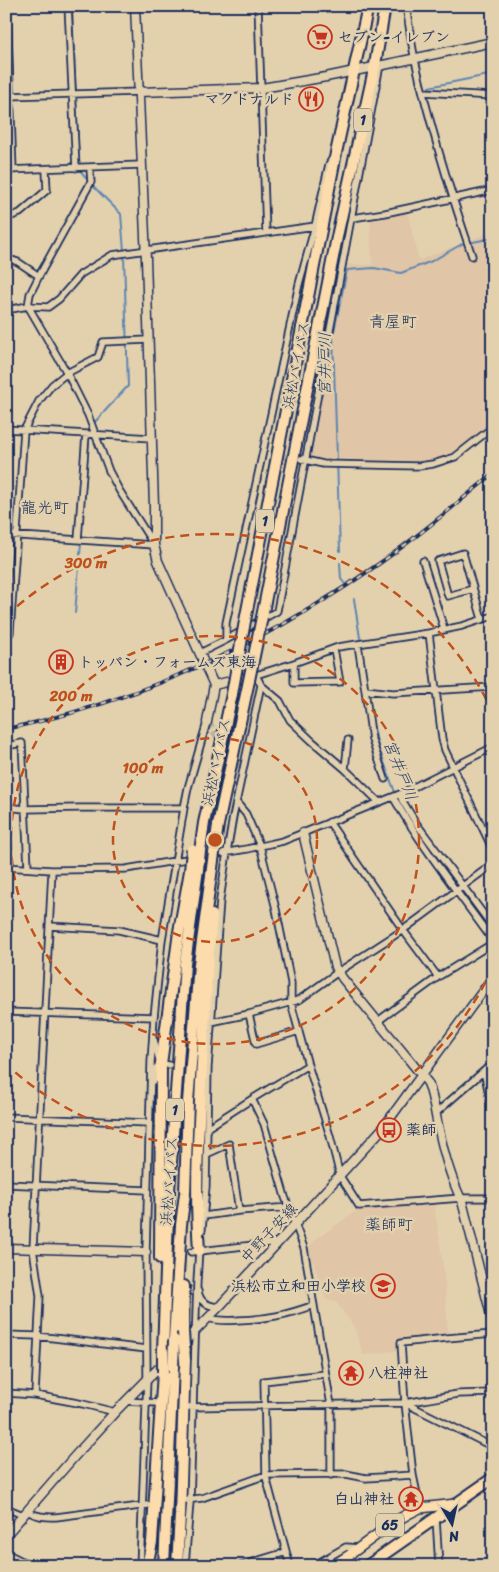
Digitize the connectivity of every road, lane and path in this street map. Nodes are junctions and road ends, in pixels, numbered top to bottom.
1 (6, 6) edge
2 (68, 6) edge
3 (135, 6) edge
4 (258, 6) edge
5 (368, 6) edge
6 (385, 6) edge
7 (406, 6) edge
8 (493, 42) edge
9 (414, 58) junction
10 (378, 65) junction
11 (354, 71) junction
12 (262, 88) junction
13 (139, 92) junction
14 (423, 92) junction
15 (75, 94) junction
16 (8, 96) edge
17 (493, 96) edge
18 (336, 153) junction
19 (141, 165) junction
20 (82, 168) junction
21 (10, 170) edge
22 (46, 170) junction
23 (493, 190) edge
24 (452, 198) junction
25 (6, 218) edge
26 (352, 218) junction
27 (315, 226) junction
28 (266, 233) junction
29 (146, 250) junction
30 (472, 256) dead end
31 (6, 258) edge
32 (39, 276) junction
33 (28, 306) junction
34 (6, 310) edge
35 (148, 340) junction
36 (67, 373) junction
37 (493, 427) edge
38 (6, 429) edge
39 (24, 430) junction
40 (86, 434) junction
41 (94, 434) junction
42 (151, 438) junction
43 (263, 452) junction
44 (272, 454) tunnel mouth
45 (303, 459) junction
46 (6, 535) edge
47 (16, 535) junction
48 (80, 540) junction
49 (154, 545) junction
50 (423, 561) dead end
51 (473, 589) junction
52 (493, 616) edge
53 (482, 618) junction
54 (444, 629) junction
55 (6, 633) edge
56 (429, 633) junction
57 (226, 640) junction
58 (358, 645) junction
59 (334, 649) junction
60 (200, 653) junction
61 (294, 663) junction
62 (256, 675) junction
63 (214, 685) junction
64 (262, 685) junction
65 (493, 687) edge
66 (367, 690) junction
67 (437, 690) junction
68 (207, 722) joint
69 (348, 740) dead end
70 (6, 746) edge
71 (493, 747) edge
72 (345, 768) junction
73 (453, 768) junction
74 (384, 780) dead end
75 (396, 795) junction
76 (236, 802) junction
77 (379, 802) junction
78 (6, 808) edge
79 (184, 808) junction
80 (25, 809) junction
81 (329, 822) junction
82 (302, 834) junction
83 (260, 846) junction
84 (220, 848) junction
85 (493, 850) edge
86 (175, 861) junction
87 (493, 864) edge
88 (6, 867) edge
89 (28, 867) junction
90 (214, 867) junction
91 (52, 870) junction
92 (194, 870) junction
93 (463, 885) junction
94 (456, 890) junction
95 (49, 926) junction
96 (493, 927) edge
97 (402, 930) junction
98 (162, 940) junction
99 (493, 942) edge
100 (338, 972) junction
101 (438, 977) junction
102 (491, 984) edge
103 (291, 1003) junction
104 (6, 1012) edge
105 (44, 1013) junction
106 (249, 1014) junction
107 (154, 1017) junction
108 (378, 1021) junction
109 (211, 1022) junction
110 (153, 1030) junction
111 (299, 1032) junction
112 (493, 1063) edge
113 (165, 1064) junction
114 (308, 1065) junction
115 (484, 1071) junction
116 (421, 1075) junction
117 (252, 1099) junction
118 (149, 1101) junction
119 (436, 1113) junction
120 (493, 1114) edge
121 (6, 1117) edge
122 (39, 1119) junction
123 (148, 1123) junction
124 (207, 1128) junction
125 (207, 1154) junction
126 (340, 1176) junction
127 (6, 1184) edge
128 (36, 1185) junction
129 (147, 1190) junction
130 (185, 1192) junction
131 (461, 1198) junction
132 (493, 1198) edge
133 (290, 1207) junction
134 (239, 1211) junction
135 (204, 1216) junction
136 (296, 1224) junction
137 (279, 1242) junction
138 (6, 1248) edge
139 (34, 1249) junction
140 (195, 1251) junction
141 (149, 1252) junction
142 (197, 1282) junction
143 (490, 1304) edge
144 (314, 1305) junction
145 (219, 1307) junction
146 (208, 1318) junction
147 (493, 1323) edge
148 (164, 1324) junction
149 (195, 1330) junction
150 (493, 1334) edge
151 (6, 1335) edge
152 (38, 1336) junction
153 (146, 1349) junction
154 (168, 1370) junction
155 (325, 1374) junction
156 (147, 1379) junction
157 (6, 1393) edge
158 (493, 1393) edge
159 (35, 1396) junction
160 (126, 1402) junction
161 (146, 1402) junction
162 (157, 1403) dead end
163 (405, 1403) junction
164 (331, 1405) junction
165 (264, 1406) junction
166 (190, 1407) junction
167 (115, 1412) junction
168 (493, 1447) edge
169 (266, 1475) junction
170 (332, 1475) junction
171 (413, 1475) junction
172 (493, 1478) edge
173 (188, 1500) junction
174 (456, 1504) junction
175 (145, 1506) junction
176 (6, 1508) edge
177 (420, 1508) junction
178 (25, 1513) junction
179 (436, 1518) junction
180 (6, 1535) edge
181 (152, 1542) junction
182 (360, 1548) junction
183 (286, 1552) junction
184 (6, 1553) edge
185 (38, 1566) edge
186 (140, 1566) edge
187 (147, 1566) edge
188 (151, 1566) edge
189 (164, 1566) edge
190 (177, 1566) edge
191 (185, 1566) edge
192 (240, 1566) edge
193 (290, 1566) edge
194 (313, 1566) edge
195 (332, 1566) edge
196 (367, 1566) edge
197 (439, 1566) edge

1 - 16 street
2 - 15 street
3 - 13 street
4 - 12 street
5 - 11 highway, 浜松バイパス / 1
6 - 10 highway, 浜松バイパス / 1
7 - 9 street
8 - 9 street
9 - 10 street
9 - 14 street
10 - 11 street
10 - 26 street
10 - 84 highway, 浜松バイパス / 1, bridge
11 - 12 street
11 - 18 highway, 浜松バイパス / 1
12 - 13 street
12 - 28 street
13 - 15 street
13 - 19 street
14 - 17 street
14 - 24 street
15 - 16 street
15 - 20 street
16 - 21 street
18 - 27 street
18 - 92 highway, 浜松バイパス / 1, bridge
19 - 20 street
19 - 29 street
20 - 22 street
20 - 32 street
21 - 22 street
22 - 25 street
23 - 24 street
24 - 26 street
24 - 30 street
26 - 45 street
27 - 28 street
27 - 43 street
28 - 29 street
29 - 33 street
29 - 35 street
31 - 32 street
32 - 33 street
33 - 34 street
33 - 36 street
35 - 36 street
35 - 42 street
36 - 39 street
36 - 41 street
37 - 45 street
38 - 39 street
39 - 40 street
39 - 47 street
40 - 41 street
40 - 48 street
41 - 42 street
41 - 49 street
42 - 49 street
43 - 44 street
43 - 57 street
45 - 57 street
46 - 47 street
47 - 48 street
47 - 55 street
48 - 49 street
49 - 60 street
50 - 54 street
51 - 51 street
51 - 53 street
52 - 53 street
53 - 54 street
54 - 56 street
56 - 58 street
56 - 67 street
57 - 60 street
58 - 59 street
58 - 66 street
59 - 61 street
59 - 61 street
60 - 63 street
61 - 62 street
62 - 63 street
62 - 64 street
63 - 68 street
64 - 72 street
64 - 76 street
65 - 67 street
66 - 67 street
66 - 74 street
67 - 73 street
68 - 79 street
69 - 72 street
70 - 80 street
71 - 73 street
72 - 77 street
73 - 75 street
73 - 85 street
75 - 77 street
75 - 93 street
75 - 94 street
76 - 83 street
76 - 84 street
77 - 81 street
78 - 80 street
79 - 80 street
79 - 86 street
80 - 89 street
81 - 82 street
81 - 97 street
82 - 83 street
82 - 100 street
83 - 84 street
83 - 103 street
84 - 86 street
84 - 90 highway, 浜松バイパス
84 - 109 street
86 - 91 street
86 - 98 street
87 - 93 street
88 - 89 street
89 - 91 street
90 - 130 highway, 浜松バイパス / 1
90 - 140 highway
91 - 95 street
92 - 113 highway
92 - 148 highway, 浜松バイパス / 1
93 - 94 street
93 - 96 street
94 - 97 street
94 - 99 street
95 - 98 street
95 - 105 street
97 - 100 street
97 - 101 street
98 - 107 street
99 - 101 street
100 - 103 street
100 - 108 street
101 - 108 street
102 - 116 street, 中野子安線
103 - 106 street
103 - 111 street
104 - 105 street
105 - 107 street
105 - 122 street
106 - 109 street
106 - 111 street
107 - 110 street
108 - 116 street
109 - 124 street
110 - 113 street
110 - 118 street
111 - 114 street
112 - 115 street
113 - 118 street
113 - 148 highway, 1
114 - 117 street
114 - 126 street
115 - 119 street
115 - 120 street
116 - 119 street
116 - 126 street, 中野子安線
117 - 124 street
117 - 133 street
118 - 123 street
119 - 131 street
121 - 122 street
122 - 123 street
122 - 128 street
123 - 129 street
124 - 125 street
125 - 134 street
125 - 135 street
126 - 131 street
126 - 136 street, 中野子安線
127 - 128 street
128 - 129 street
128 - 139 street
129 - 141 street
130 - 154 highway, 浜松バイパス / 1, bridge
130 - 190 highway, 1, bridge
131 - 132 street
131 - 143 street
133 - 134 street
133 - 136 street
134 - 135 street
135 - 140 street
136 - 137 street, 中野子安線
136 - 144 street
137 - 140 street
137 - 145 street, 中野子安線
138 - 139 street
139 - 141 street
139 - 152 street
140 - 142 street
141 - 153 street
142 - 145 street
142 - 149 street
143 - 147 street
144 - 146 street
144 - 155 street
145 - 146 street, 中野子安線
146 - 149 street, 中野子安線
148 - 154 highway, 浜松バイパス / 1, bridge
149 - 156 street, 中野子安線
149 - 166 street
150 - 163 street
151 - 152 street
152 - 153 street
152 - 159 street
153 - 156 street
154 - 181 highway, 浜松バイパス / 1
154 - 189 highway, 浜松バイパス / 1
155 - 164 street
155 - 165 street
156 - 160 street, 中野子安線
156 - 161 street
157 - 159 street
158 - 163 street
159 - 167 street
160 - 161 street
160 - 167 street, 中野子安線
161 - 162 street
161 - 175 street
163 - 164 street
163 - 168 street
163 - 171 street
164 - 165 street
164 - 170 street
165 - 166 street
165 - 169 street
166 - 173 street
167 - 178 street, 中野子安線
169 - 170 street
169 - 173 street
169 - 183 street
170 - 171 street
171 - 177 street
172 - 174 highway
173 - 191 street
174 - 177 main road, 65
174 - 179 highway
175 - 178 street
175 - 186 street
176 - 178 street
177 - 182 main road, 65
178 - 180 street, 中野子安線
179 - 196 highway
179 - 197 street
181 - 187 highway, 浜松バイパス / 1
181 - 188 highway, 1
182 - 194 street
182 - 195 main road, 65
183 - 192 street
183 - 193 street
184 - 185 street

